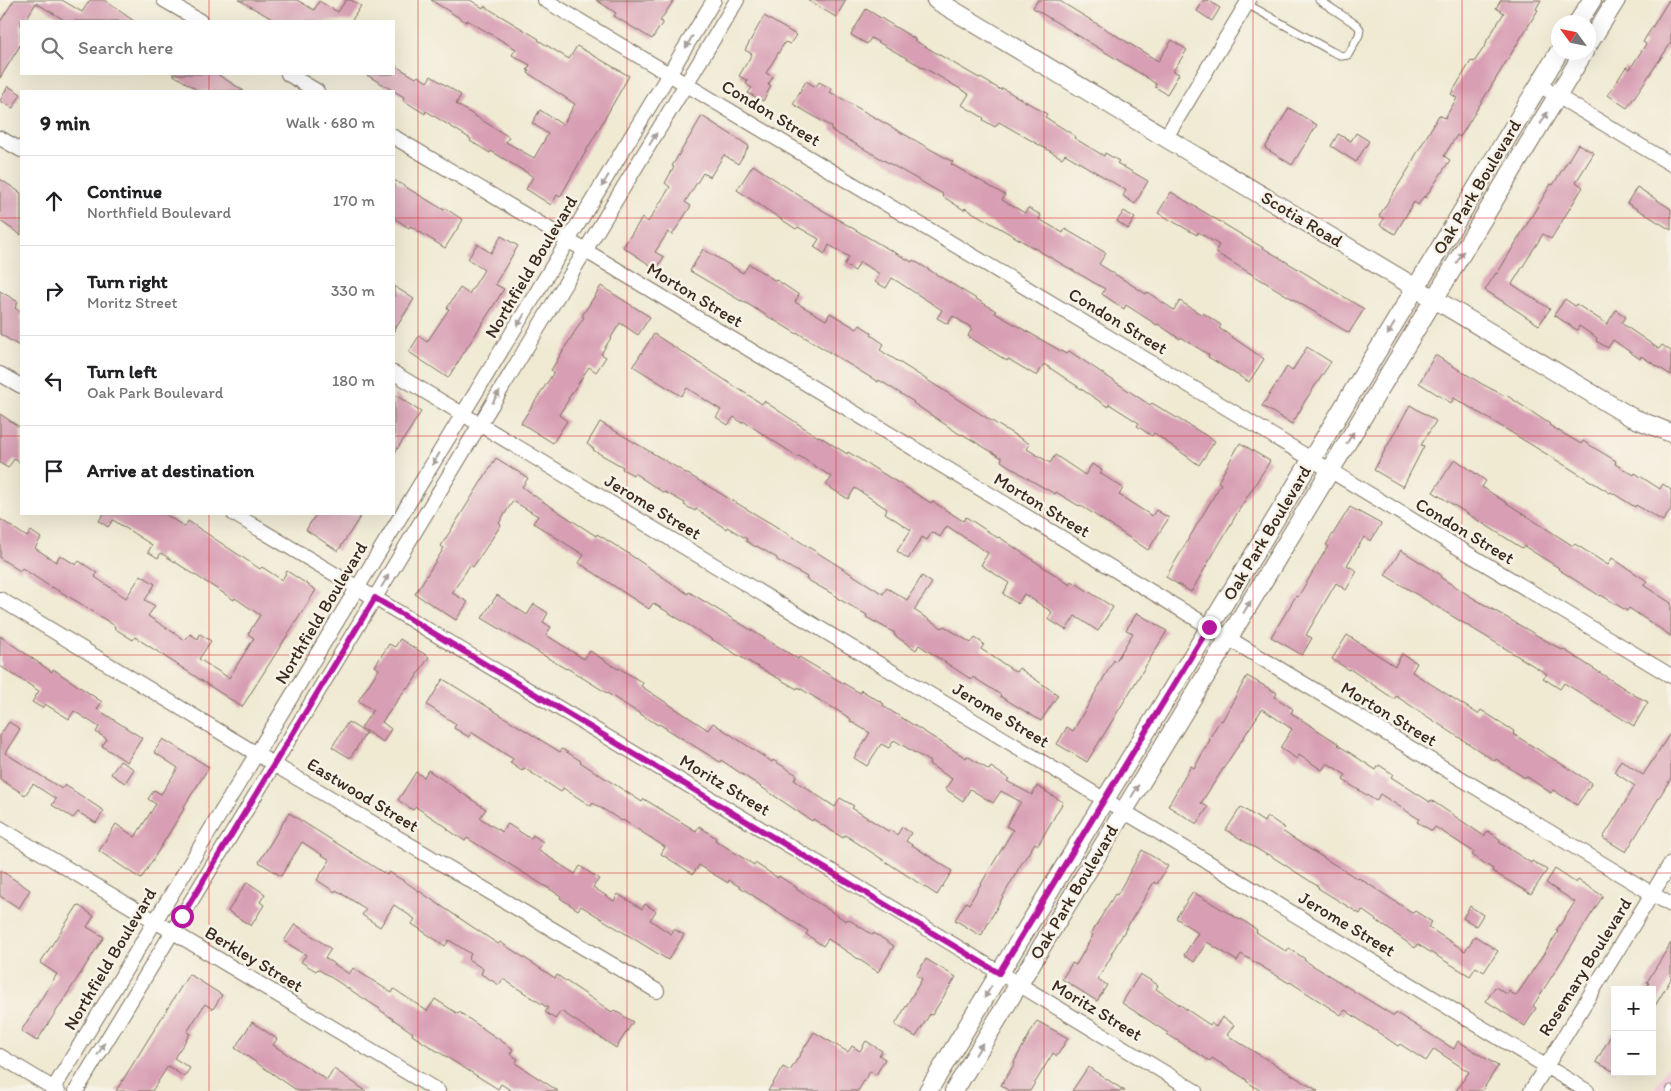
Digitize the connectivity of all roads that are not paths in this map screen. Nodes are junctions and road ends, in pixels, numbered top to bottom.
1 (164, 0) edge
2 (545, 0) edge
3 (714, 0) edge
4 (737, 0) edge
5 (936, 0) edge
6 (1319, 0) edge
7 (1592, 0) edge
8 (1616, 0) edge
9 (1248, 2) edge
10 (1582, 15) edge
11 (198, 20) edge
12 (1596, 32) edge
13 (1554, 60) edge
14 (1579, 60) edge
15 (669, 74) junction
16 (290, 75) edge
17 (686, 84) junction
18 (1539, 85) junction
19 (315, 90) edge
20 (1557, 96) junction
21 (0, 138) edge
22 (395, 138) edge
23 (1166, 138) junction
24 (20, 149) edge
25 (1671, 164) edge
26 (568, 241) junction
27 (585, 251) junction
28 (1416, 288) junction
29 (1434, 299) junction
30 (0, 374) edge
31 (395, 374) edge
32 (20, 385) edge
33 (463, 414) junction
34 (480, 424) junction
35 (1671, 433) edge
36 (1312, 460) junction
37 (1330, 471) junction
38 (236, 515) edge
39 (358, 588) junction
40 (375, 598) junction
41 (0, 599) edge
42 (1209, 627) junction
43 (1228, 638) junction
44 (1671, 676) edge
45 (257, 754) junction
46 (274, 765) junction
47 (1105, 800) junction
48 (1123, 811) junction
49 (0, 828) edge
50 (1671, 863) edge
51 (1652, 893) junction
52 (1671, 905) edge
53 (154, 922) junction
54 (172, 932) junction
55 (999, 973) junction
56 (1018, 984) junction
57 (657, 991) dead end
58 (0, 1056) edge
59 (1546, 1066) junction
60 (54, 1090) edge
61 (76, 1091) edge
62 (438, 1091) edge
63 (928, 1091) edge
64 (954, 1091) edge
65 (1195, 1091) edge
66 (1530, 1091) edge
67 (1587, 1091) edge

1 - 11 street
2 - 15 street, Condon Street
3 -> 15 street, Northfield Boulevard
4 - 17 street
5 - 23 street, Scotia Road
6 - 9 lane
7 - 10 street
8 - 12 street
9 - 23 street
13 - 18 street, Oak Park Boulevard
14 - 20 street, Oak Park Boulevard
15 - 17 street, Condon Street
15 -> 26 street, Northfield Boulevard
16 - 19 street
27 -> 17 street
17 - 36 street, Condon Street
18 - 20 street
18 - 28 street, Oak Park Boulevard
20 - 25 street
29 -> 20 street, Oak Park Boulevard
21 - 24 street
22 - 26 street, Morton Street
23 - 28 street, Scotia Road
26 - 27 street, Morton Street
26 -> 33 street, Northfield Boulevard
34 -> 27 street
27 - 42 street, Morton Street
28 - 29 street, Scotia Road
28 -> 36 street, Oak Park Boulevard
29 - 35 street, Scotia Road
37 -> 29 street, Oak Park Boulevard
30 - 32 street
31 - 33 street, Jerome Street
33 - 34 street, Jerome Street
33 -> 39 street, Northfield Boulevard
40 -> 34 street
34 - 47 street, Jerome Street
36 - 37 street, Condon Street
36 - 42 street, Oak Park Boulevard
43 -> 37 street, Oak Park Boulevard
37 - 44 street, Condon Street
38 - 39 street, Moritz Street
39 - 40 street, Moritz Street
39 - 45 street, Northfield Boulevard
40 - 46 street
40 - 55 street, Moritz Street
41 - 45 street, Eastwood Street
42 - 43 street, Morton Street
42 - 47 street, Oak Park Boulevard
48 -> 43 street, Oak Park Boulevard
43 - 51 street, Morton Street
45 - 46 street, Eastwood Street
45 - 53 street, Northfield Boulevard
46 - 54 street
46 - 57 street, Eastwood Street
47 - 48 street, Jerome Street
47 - 55 street, Oak Park Boulevard
48 - 56 street, Oak Park Boulevard
48 - 59 street, Jerome Street
49 - 53 street, Berkley Street
50 - 51 street, Rosemary Boulevard
51 - 52 street, Morton Street
51 - 59 street, Rosemary Boulevard
53 - 54 street, Berkley Street
53 - 60 street, Northfield Boulevard
61 -> 54 street
54 - 62 street, Berkley Street
55 - 56 street, Moritz Street
55 -> 63 street, Oak Park Boulevard
64 -> 56 street, Oak Park Boulevard
56 - 65 street, Moritz Street
58 - 60 street
59 - 66 street, Rosemary Boulevard
59 - 67 street, Jerome Street

